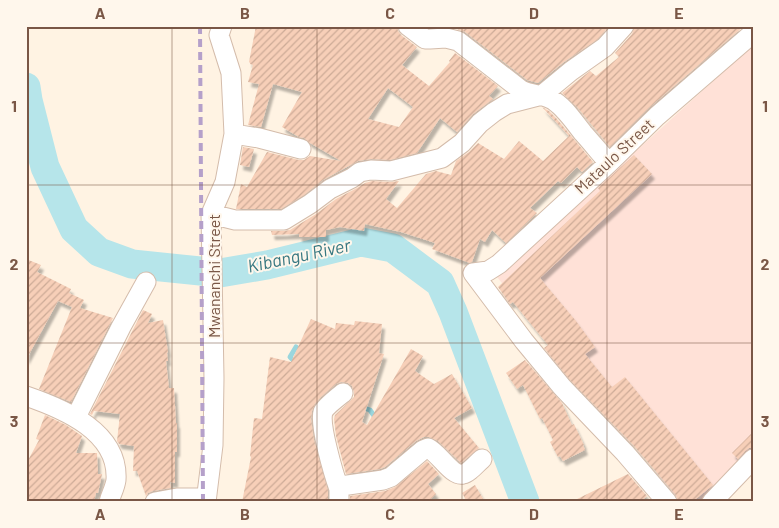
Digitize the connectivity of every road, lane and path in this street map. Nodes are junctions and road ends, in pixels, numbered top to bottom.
1 (222, 26) edge
2 (408, 26) edge
3 (624, 26) edge
4 (753, 32) edge
5 (542, 95) junction
6 (234, 134) junction
7 (301, 149) dead end
8 (609, 163) junction
9 (211, 214) junction
10 (146, 282) dead end
11 (343, 393) dead end
12 (26, 396) edge
13 (76, 417) junction
14 (482, 459) dead end
15 (753, 459) edge
16 (339, 496) edge
17 (206, 500) edge
18 (109, 502) edge
19 (155, 502) edge
20 (668, 502) edge
21 (712, 502) edge

1 - 6 street, Mwananchi Street
2 - 5 street
3 - 5 street
4 - 8 street, Mataulo Street
5 - 8 street
5 - 9 street
6 - 7 street
6 - 9 street, Mwananchi Street
8 - 20 street, Mataulo Street
9 - 17 street, Mwananchi Street
10 - 13 street
11 - 16 street
12 - 13 street
13 - 18 street
14 - 16 street
15 - 21 street
17 - 19 street

